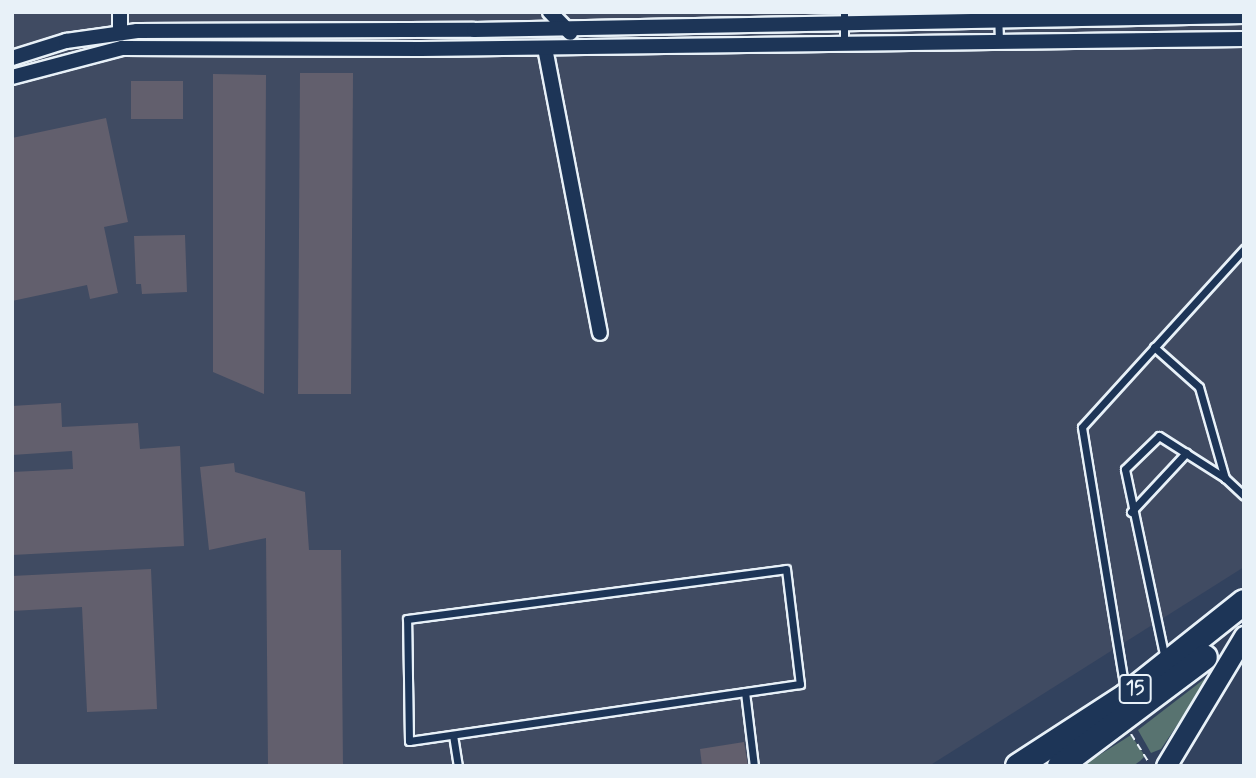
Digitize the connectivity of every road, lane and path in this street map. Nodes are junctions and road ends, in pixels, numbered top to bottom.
1 (120, 12) edge
2 (550, 12) edge
3 (708, 12) edge
4 (1151, 15) edge
5 (998, 16) edge
6 (1244, 16) edge
7 (844, 17) edge
8 (723, 18) edge
9 (570, 29) junction
10 (120, 32) junction
11 (1244, 39) edge
12 (1148, 41) junction
13 (999, 42) junction
14 (724, 44) junction
15 (844, 44) junction
16 (571, 47) junction
17 (545, 48) junction
18 (12, 58) edge
19 (12, 77) edge
20 (1244, 249) edge
21 (600, 333) dead end
22 (1154, 347) junction
23 (1186, 453) junction
24 (1225, 478) junction
25 (1244, 496) edge
26 (1131, 512) junction
27 (1244, 602) edge
28 (1244, 624) edge
29 (1244, 636) edge
30 (1166, 666) junction
31 (745, 692) junction
32 (1126, 696) junction
33 (1123, 721) junction
34 (453, 735) junction
35 (1161, 763) edge
36 (458, 766) edge
37 (754, 766) edge
38 (1018, 766) edge
39 (1060, 766) edge

1 - 10 street
2 - 9 street
3 - 8 street
4 - 5 street
4 - 6 street
4 - 12 street
5 - 7 street
5 - 13 lane
7 - 8 street
7 - 15 lane
8 - 9 street
8 - 14 street
9 - 10 street
9 - 16 street
10 - 18 street
11 - 12 street
12 - 13 street
13 - 15 street
14 - 15 street
14 - 16 street
16 - 17 street
17 - 19 street
17 - 21 street
20 - 22 lane
22 - 24 lane
22 - 32 lane
23 - 24 lane
23 - 26 lane
23 - 26 lane
24 - 25 lane
26 - 30 lane
27 - 30 highway, 15
28 - 33 highway, 15
29 - 35 main road
30 - 32 highway, 15
31 - 34 lane
31 - 34 lane
31 - 37 lane
32 - 38 highway, 15
33 - 35 path
33 - 39 highway, 15
34 - 36 lane

